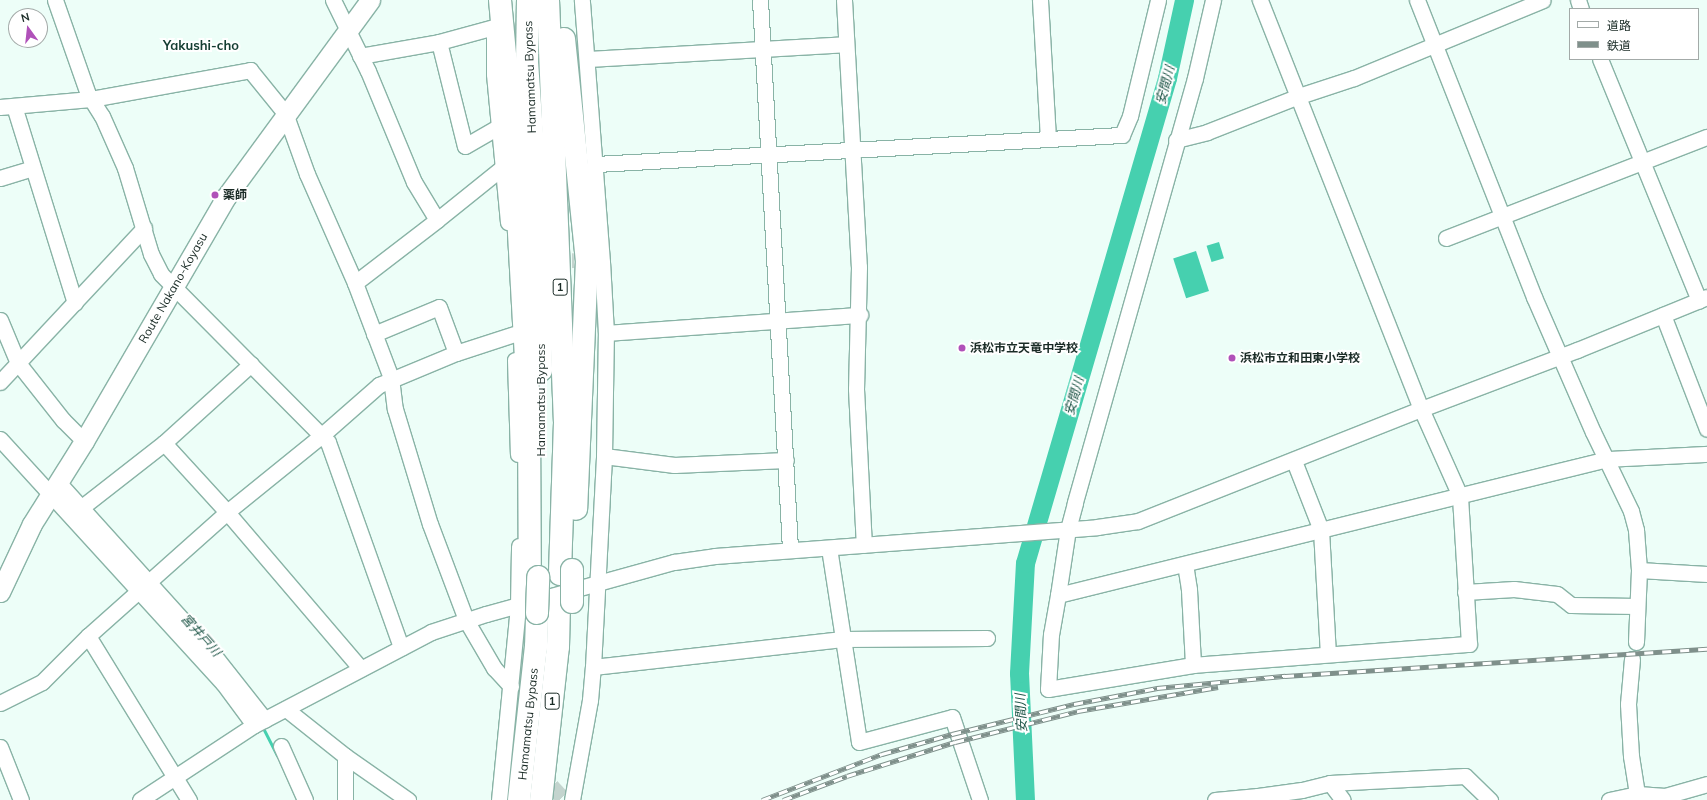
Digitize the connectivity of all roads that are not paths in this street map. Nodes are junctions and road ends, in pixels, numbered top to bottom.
1 (54, 0) edge
2 (333, 0) edge
3 (370, 0) edge
4 (494, 0) edge
5 (500, 0) edge
6 (521, 0) edge
7 (528, 0) edge
8 (548, 0) edge
9 (560, 0) edge
10 (582, 0) edge
11 (760, 0) edge
12 (844, 0) edge
13 (1040, 0) edge
14 (1158, 0) edge
15 (1213, 0) edge
16 (1260, 0) edge
17 (1417, 0) edge
18 (1543, 0) edge
19 (494, 27) junction
20 (347, 31) junction
21 (439, 42) junction
22 (846, 44) junction
23 (1435, 46) junction
24 (762, 49) junction
25 (360, 56) junction
26 (587, 59) junction
27 (1600, 60) edge
28 (527, 62) junction
29 (1299, 96) junction
30 (91, 99) junction
31 (7, 107) edge
32 (285, 114) junction
33 (499, 126) junction
34 (1707, 137) edge
35 (1048, 138) junction
36 (1176, 140) junction
37 (853, 149) junction
38 (769, 154) junction
39 (1644, 162) junction
40 (596, 164) junction
41 (503, 167) junction
42 (33, 168) junction
43 (0, 178) edge
44 (599, 200) junction
45 (1502, 216) junction
46 (437, 220) junction
47 (144, 228) junction
48 (1446, 238) dead end
49 (580, 260) junction
50 (355, 283) junction
51 (175, 286) junction
52 (1703, 298) edge
53 (76, 303) junction
54 (605, 312) junction
55 (1663, 314) junction
56 (860, 315) junction
57 (0, 320) edge
58 (778, 321) junction
59 (606, 333) junction
60 (374, 334) junction
61 (514, 334) junction
62 (456, 353) junction
63 (1561, 356) junction
64 (18, 363) junction
65 (252, 364) junction
66 (391, 378) junction
67 (0, 382) edge
68 (1421, 409) junction
69 (1707, 429) edge
70 (322, 435) junction
71 (0, 439) edge
72 (84, 441) junction
73 (164, 443) junction
74 (1707, 454) edge
75 (604, 456) junction
76 (1607, 459) junction
77 (786, 460) junction
78 (1294, 461) junction
79 (54, 487) junction
80 (1460, 496) junction
81 (82, 507) junction
82 (227, 512) junction
83 (1066, 529) junction
84 (1321, 530) junction
85 (864, 545) junction
86 (790, 548) junction
87 (829, 548) junction
88 (1185, 564) junction
89 (1639, 570) junction
90 (566, 572) junction
91 (1707, 574) edge
92 (534, 579) junction
93 (598, 582) junction
94 (145, 587) junction
95 (0, 592) edge
96 (1465, 592) junction
97 (1058, 596) junction
98 (1637, 606) junction
99 (529, 611) junction
100 (466, 620) junction
101 (88, 636) junction
102 (987, 638) dead end
103 (842, 639) junction
104 (1636, 642) dead end
105 (401, 647) junction
106 (1328, 654) junction
107 (1632, 659) dead end
108 (1193, 665) junction
109 (593, 667) junction
110 (361, 669) junction
111 (511, 686) junction
112 (0, 703) edge
113 (286, 709) junction
114 (259, 723) junction
115 (281, 746) dead end
116 (0, 747) edge
117 (345, 756) junction
118 (175, 775) junction
119 (1330, 783) junction
120 (1707, 784) edge
121 (1638, 797) edge
122 (1258, 798) edge
123 (21, 800) edge
124 (140, 800) edge
125 (189, 800) edge
126 (305, 800) edge
127 (345, 800) edge
128 (408, 800) edge
129 (499, 800) edge
130 (519, 800) edge
131 (541, 800) edge
132 (572, 800) edge
133 (980, 800) edge
134 (1215, 800) edge
135 (1343, 800) edge
136 (1490, 800) edge
137 (1609, 800) edge

1 - 30 street
2 - 20 street
3 - 20 main road, Route Nakano-Koyasu
4 - 19 street
5 - 92 highway
6 - 28 highway, 1
7 - 28 highway, Hamamatsu Bypass / 1
8 - 90 highway, Hamamatsu Bypass / 1
9 - 49 highway
10 - 26 street
11 - 24 street
12 - 22 street
13 - 35 street
14 - 35 street
15 - 36 street
16 - 29 street
17 - 23 street
18 - 23 street
19 - 21 street
19 - 33 street
20 - 25 street
20 - 32 main road, Route Nakano-Koyasu
21 - 25 street
21 - 33 street
22 - 24 street
22 - 37 street
23 - 29 street
23 - 45 street
24 - 26 street
24 - 38 street
25 - 46 street
26 - 40 street
27 - 39 street
28 - 92 highway, Hamamatsu Bypass / 1
29 - 36 street
29 - 68 street
30 - 31 street
30 - 32 street
30 - 47 street
31 - 42 street
32 - 50 street
32 - 51 main road, Route Nakano-Koyasu
33 - 41 street
34 - 39 street
35 - 37 street
36 - 83 street
37 - 38 street
37 - 56 street
38 - 40 street
38 - 58 street
39 - 45 street
39 - 52 street
40 - 44 street
41 - 46 street
41 - 61 street
42 - 43 street
42 - 53 street
44 - 49 street
44 - 54 street
45 - 48 street
45 - 63 street
46 - 50 street
47 - 51 street
47 - 53 street
49 - 54 street
49 - 90 highway
50 - 60 street
51 - 65 street
51 - 72 main road, Route Nakano-Koyasu
52 - 55 street
53 - 64 street
54 - 59 street
55 - 63 street
55 - 69 street
56 - 58 street
56 - 85 street
57 - 64 street
58 - 59 street
58 - 77 street
59 - 75 street
60 - 62 street
60 - 66 street
61 - 62 street
61 - 99 street
62 - 66 street
63 - 68 street
63 - 76 street
64 - 67 street
64 - 72 street
65 - 70 street
65 - 73 street
66 - 70 street
66 - 100 street
68 - 78 street
68 - 80 street
70 - 82 street
70 - 105 street
71 - 79 street
72 - 79 main road, Route Nakano-Koyasu
73 - 81 street
73 - 82 street
74 - 76 street
75 - 77 street
75 - 93 street
76 - 80 street
76 - 89 street
77 - 86 street
78 - 83 street
78 - 84 street
79 - 81 street
79 - 94 street
79 - 95 main road, Route Nakano-Koyasu
80 - 84 street
80 - 96 street
81 - 94 street
82 - 94 street
82 - 110 street
83 - 85 street
83 - 97 street
84 - 88 street
84 - 106 street
85 - 87 street
86 - 87 street
86 - 93 street
87 - 103 street
88 - 97 street
88 - 108 street
89 - 91 street
89 - 98 street
90 - 131 highway, Hamamatsu Bypass / 1, bridge
92 - 99 highway, Hamamatsu Bypass
93 - 99 street
93 - 109 street
94 - 101 street
94 - 114 street
96 - 98 street
96 - 106 street
97 - 108 street
98 - 104 street
99 - 100 street
99 - 111 street
99 - 130 highway, Hamamatsu Bypass / 1
100 - 105 street
100 - 111 street
101 - 112 street
101 - 118 street
102 - 103 street
103 - 109 street
103 - 133 street
105 - 110 street
106 - 108 street
107 - 121 street
109 - 132 street
110 - 113 street
111 - 129 street
113 - 114 street
113 - 117 street
114 - 118 street
115 - 126 street
116 - 123 street
117 - 127 street
117 - 128 street
118 - 124 street
118 - 125 street
119 - 122 street
119 - 135 street
119 - 136 street
120 - 121 street
121 - 137 street
122 - 134 street

